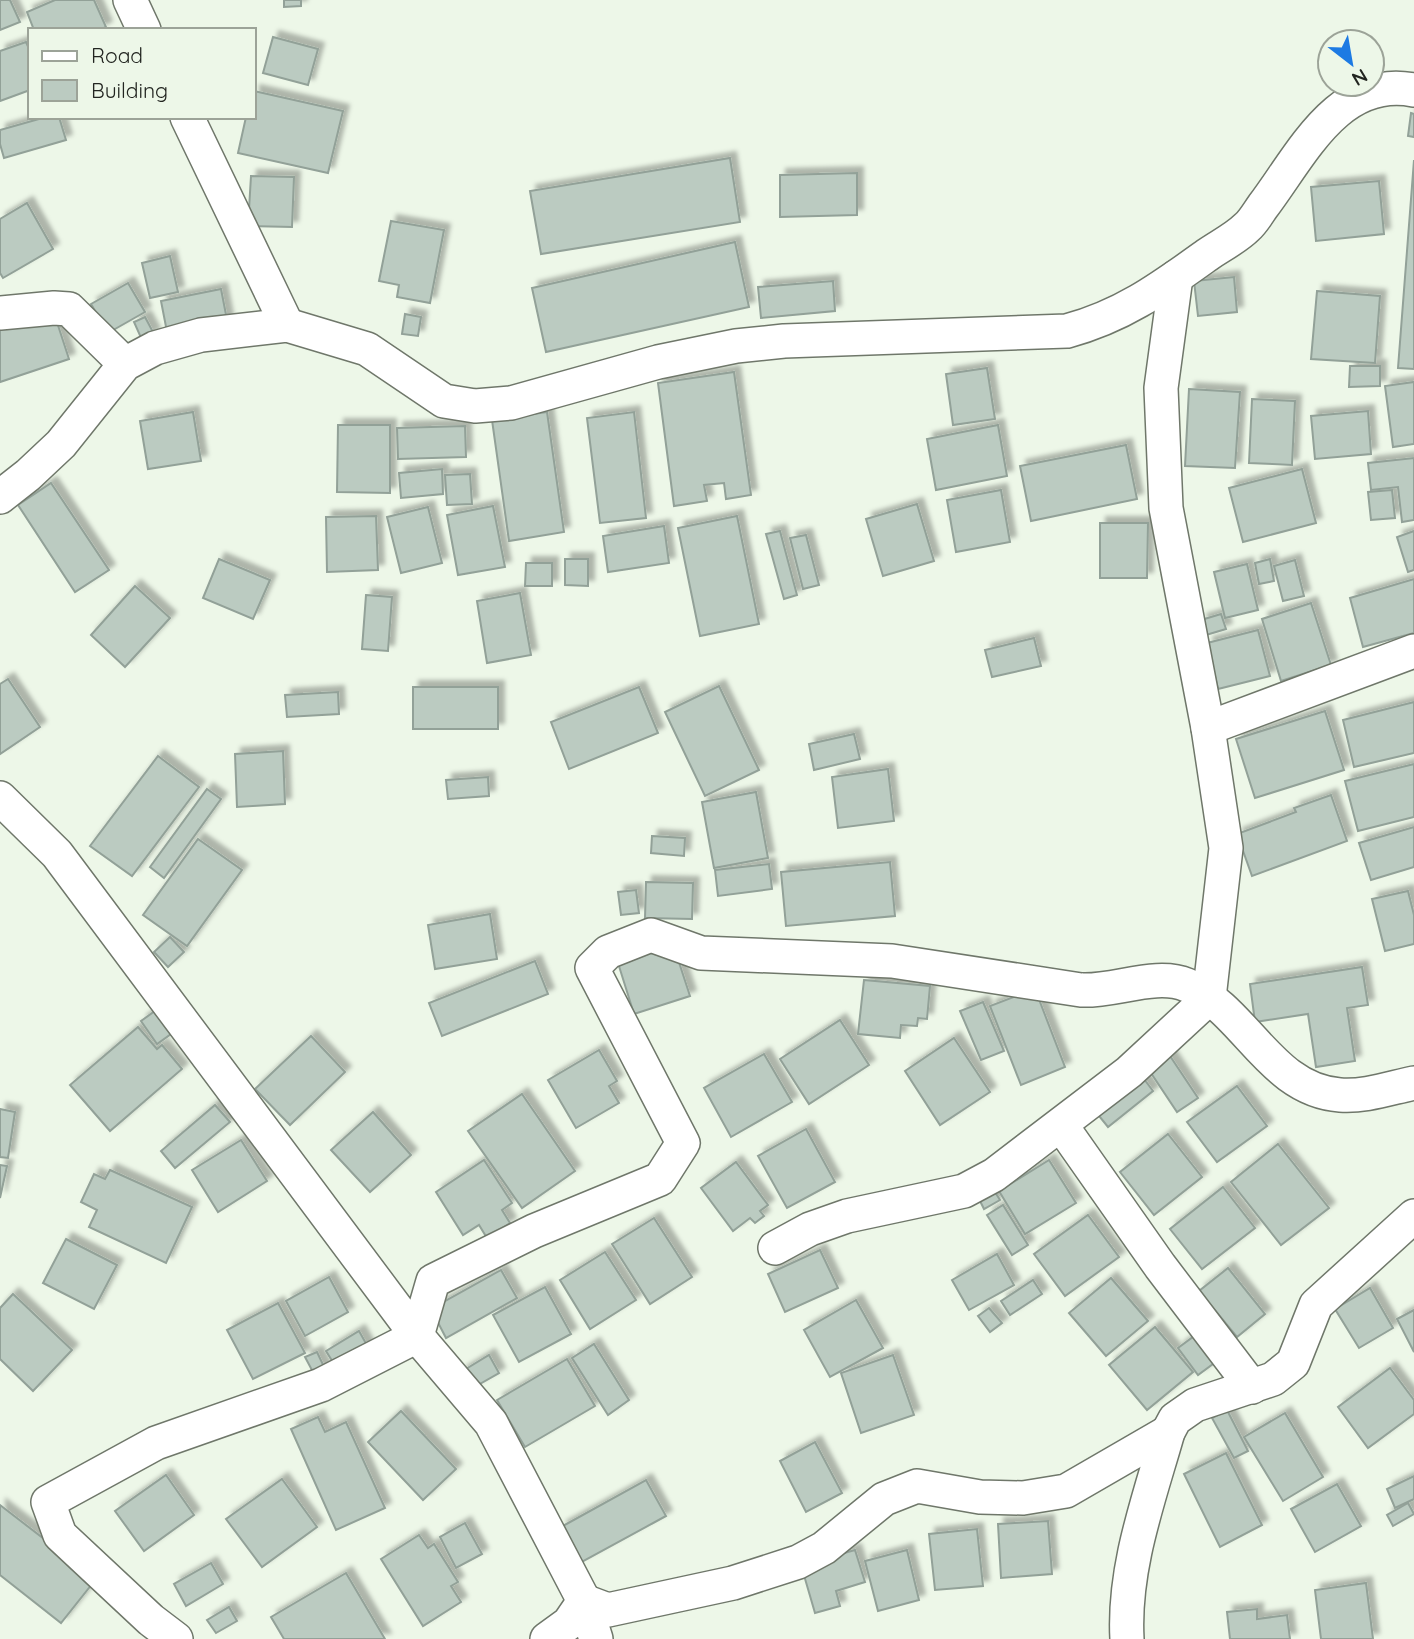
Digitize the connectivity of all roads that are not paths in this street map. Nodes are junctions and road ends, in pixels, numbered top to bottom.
1 (130, 0) edge
2 (143, 28) edge
3 (1414, 90) edge
4 (188, 119) edge
5 (1176, 278) junction
6 (0, 313) edge
7 (287, 325) junction
8 (125, 364) junction
9 (0, 497) edge
10 (1414, 651) edge
11 (1208, 728) junction
12 (0, 798) edge
13 (1209, 998) junction
14 (1414, 1083) edge
15 (1060, 1125) junction
16 (1414, 1216) edge
17 (775, 1248) dead end
18 (417, 1336) junction
19 (1252, 1387) junction
20 (1168, 1432) junction
21 (584, 1601) junction
22 (176, 1639) edge
23 (547, 1639) edge
24 (596, 1639) edge
25 (1127, 1639) edge

1 - 2 street
3 - 5 street
4 - 7 street
5 - 7 street
5 - 11 street
6 - 8 street
7 - 8 street
8 - 9 street
10 - 11 street
11 - 13 street
12 - 18 street
13 - 14 street
13 - 15 street
13 - 18 street
15 - 17 street
15 - 19 street
16 - 19 street
18 - 21 street
18 - 22 street
19 - 20 street
20 - 21 street
20 - 25 street
21 - 23 street
21 - 24 street

